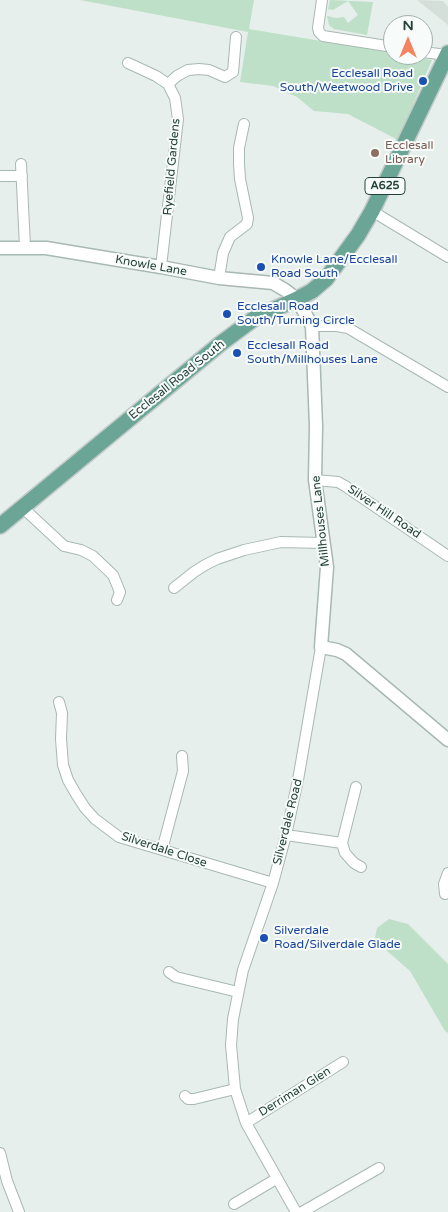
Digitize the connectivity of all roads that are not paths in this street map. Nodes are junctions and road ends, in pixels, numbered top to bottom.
1 (322, 0) edge
2 (236, 37) dead end
3 (383, 45) edge
4 (433, 53) edge
5 (447, 54) edge
6 (128, 63) dead end
7 (168, 84) junction
8 (244, 124) dead end
9 (21, 164) dead end
10 (0, 176) edge
11 (22, 176) junction
12 (372, 211) junction
13 (25, 247) junction
14 (0, 248) edge
15 (448, 257) edge
16 (162, 267) junction
17 (218, 278) junction
18 (297, 299) junction
19 (312, 326) junction
20 (448, 387) edge
21 (315, 480) junction
22 (22, 507) junction
23 (0, 526) edge
24 (323, 543) junction
25 (448, 556) edge
26 (174, 588) dead end
27 (118, 600) dead end
28 (321, 647) junction
29 (59, 702) dead end
30 (448, 740) edge
31 (182, 756) dead end
32 (356, 787) dead end
33 (286, 835) junction
34 (342, 842) junction
35 (162, 850) junction
36 (361, 867) dead end
37 (448, 873) edge
38 (273, 883) junction
39 (445, 894) dead end
40 (169, 972) dead end
41 (238, 992) junction
42 (343, 1062) dead end
43 (235, 1089) junction
44 (184, 1096) dead end
45 (246, 1123) junction
46 (0, 1153) edge
47 (379, 1168) dead end
48 (276, 1179) junction
49 (234, 1204) dead end
50 (19, 1212) edge
51 (296, 1212) edge
52 (302, 1212) edge

1 - 3 street
2 - 7 street
4 - 5 street
5 - 12 main road, Ecclesall Road South / A625
6 - 7 street
7 - 16 street, Ryefield Gardens
8 - 17 street
9 - 11 street
10 - 11 street
11 - 13 street
12 - 15 street
12 - 18 main road, Ecclesall Road South / A625
13 - 14 street, Knowle Lane
13 - 16 street, Knowle Lane
16 - 17 street, Knowle Lane
17 - 18 street, Knowle Lane
18 - 19 street, Millhouses Lane
18 - 22 main road, Ecclesall Road South / A625
19 - 20 street
19 - 21 street, Millhouses Lane
21 - 24 street, Millhouses Lane
21 - 25 street, Silver Hill Road
22 - 23 main road, Ecclesall Road South / A625
22 - 27 street
24 - 26 street
24 - 28 street, Millhouses Lane
28 - 30 street
28 - 33 street, Silverdale Road
29 - 35 street, Silverdale Close
31 - 35 street
32 - 34 street
33 - 34 street
33 - 38 street, Silverdale Road
34 - 36 street
35 - 38 street, Silverdale Close
37 - 39 street
38 - 41 street, Silverdale Road
40 - 41 street
41 - 43 street, Silverdale Road
42 - 45 street, Derriman Glen
43 - 44 street
43 - 45 street, Silverdale Road
45 - 48 street, Silverdale Road
46 - 50 street
47 - 52 street
48 - 49 street
48 - 51 street, Silverdale Road

